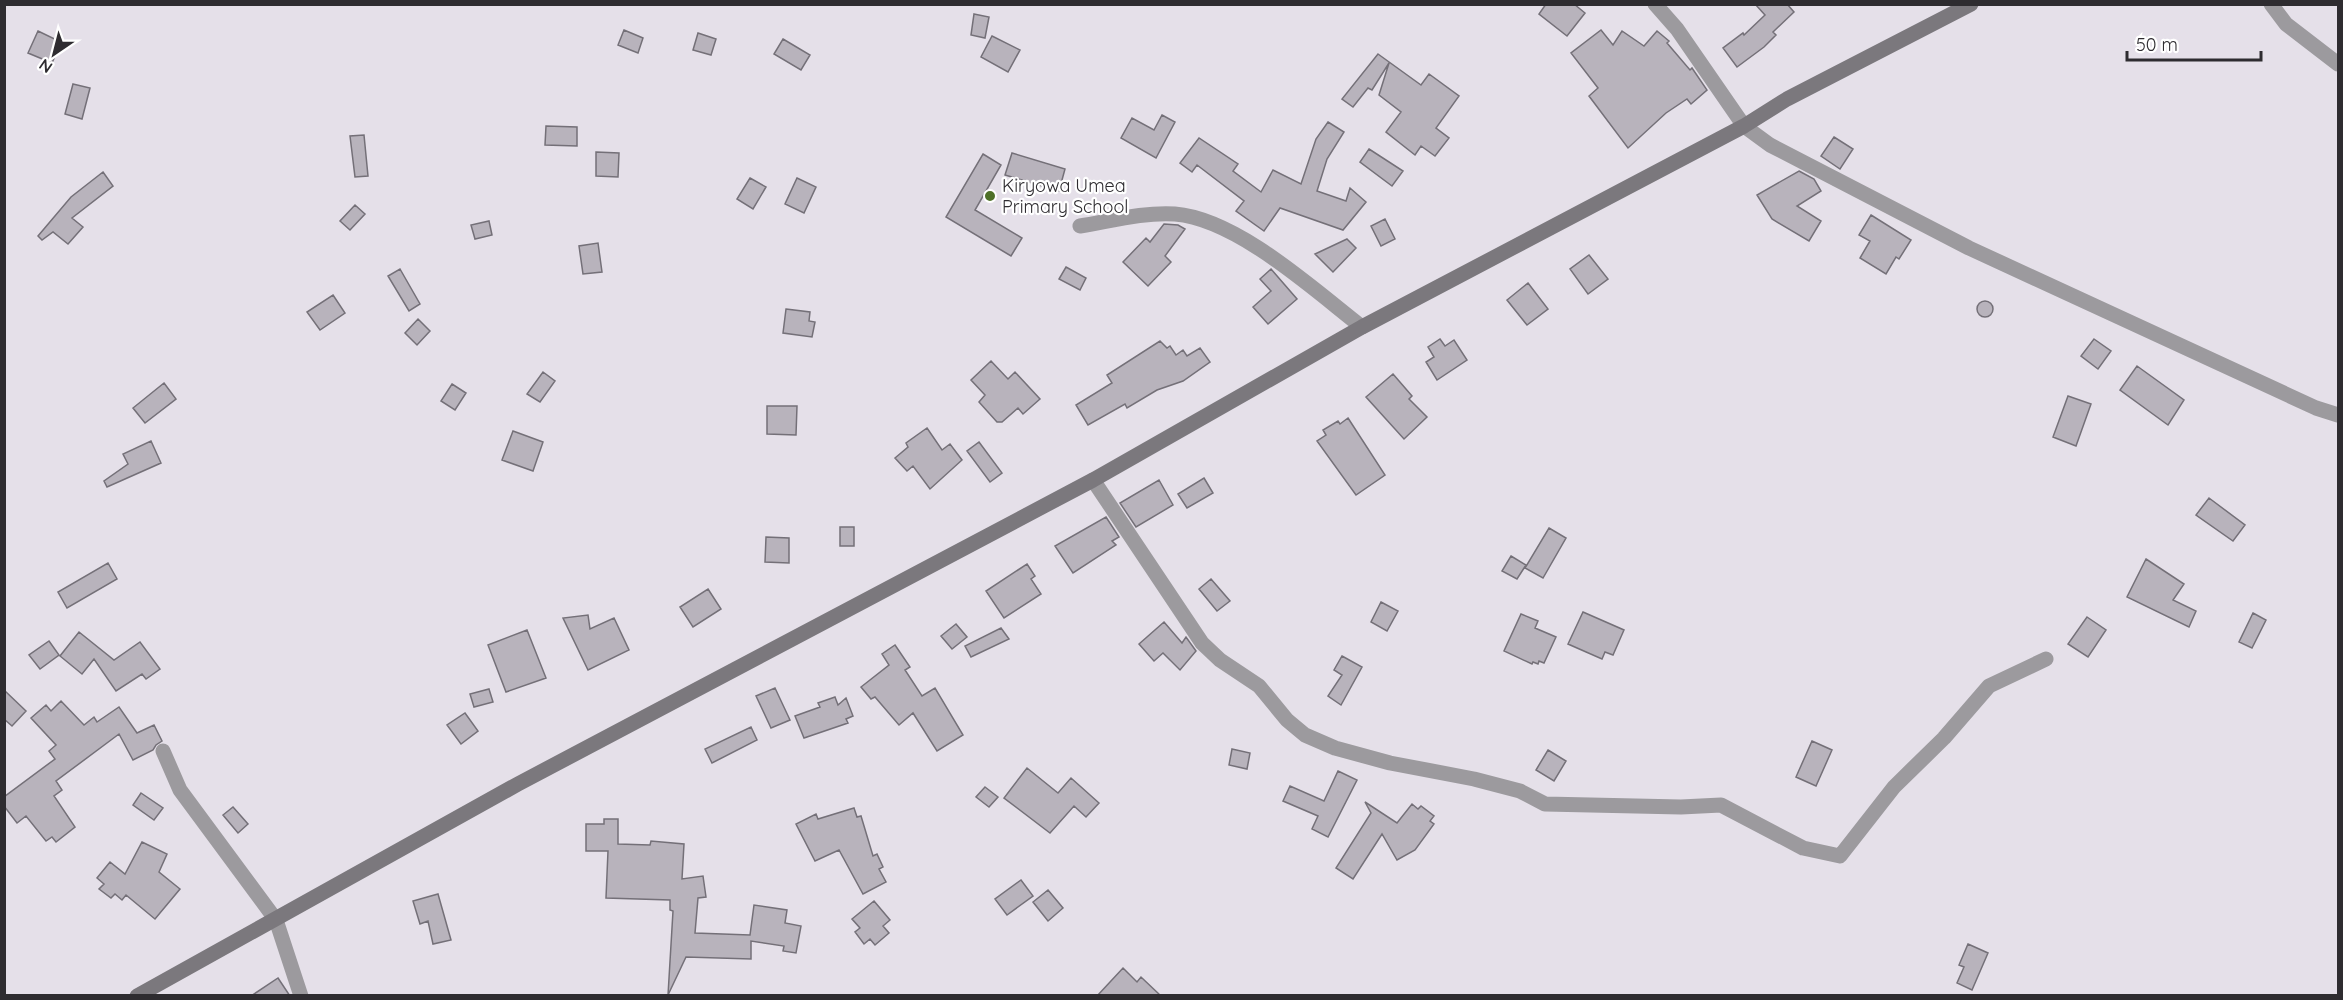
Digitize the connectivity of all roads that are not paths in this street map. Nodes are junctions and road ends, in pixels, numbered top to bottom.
1 (1655, 4) edge
2 (1971, 4) edge
3 (2271, 4) edge
4 (2338, 64) edge
5 (1744, 126) junction
6 (1080, 226) dead end
7 (1362, 327) junction
8 (2338, 415) edge
9 (1093, 480) junction
10 (2046, 659) dead end
11 (163, 751) dead end
12 (276, 920) junction
13 (137, 996) edge
14 (301, 996) edge

1 - 5 street
2 - 5 main road
3 - 4 street
5 - 7 main road
5 - 8 street
6 - 7 street
7 - 9 main road
9 - 10 street
9 - 12 main road
11 - 12 street
12 - 13 main road
12 - 14 street

